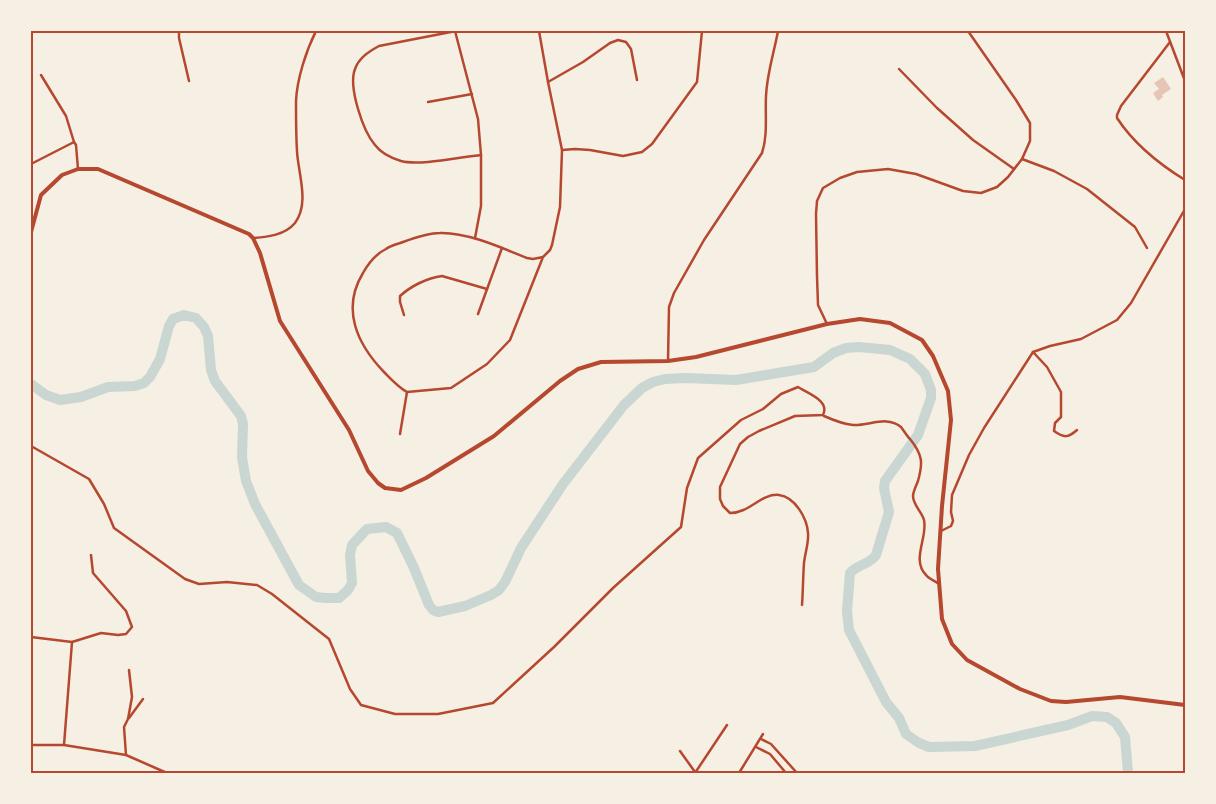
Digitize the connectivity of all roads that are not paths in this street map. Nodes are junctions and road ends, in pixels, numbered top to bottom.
1 (179, 31) edge
2 (316, 31) edge
3 (456, 31) edge
4 (539, 31) edge
5 (702, 31) edge
6 (778, 31) edge
7 (968, 31) edge
8 (1166, 31) edge
9 (1170, 42) junction
10 (1180, 68) junction
11 (1185, 68) edge
12 (899, 69) dead end
13 (41, 75) dead end
14 (637, 80) dead end
15 (189, 81) dead end
16 (1185, 81) edge
17 (548, 82) junction
18 (472, 94) junction
19 (428, 102) dead end
20 (74, 142) junction
21 (562, 150) junction
22 (481, 155) junction
23 (1022, 160) junction
24 (31, 164) edge
25 (78, 169) junction
26 (1014, 169) junction
27 (1185, 180) edge
28 (1185, 209) edge
29 (31, 232) edge
30 (253, 238) junction
31 (475, 238) junction
32 (502, 248) junction
33 (1147, 248) dead end
34 (543, 258) junction
35 (487, 289) junction
36 (478, 314) dead end
37 (404, 316) dead end
38 (827, 324) junction
39 (1033, 352) junction
40 (668, 361) junction
41 (407, 392) junction
42 (823, 415) junction
43 (1077, 430) dead end
44 (400, 434) dead end
45 (31, 446) edge
46 (940, 532) junction
47 (91, 555) dead end
48 (939, 584) junction
49 (802, 605) dead end
50 (31, 637) edge
51 (72, 642) junction
52 (129, 670) dead end
53 (143, 699) dead end
54 (1185, 705) edge
55 (128, 719) junction
56 (727, 725) dead end
57 (763, 734) dead end
58 (761, 739) junction
59 (31, 745) edge
60 (64, 745) junction
61 (756, 747) junction
62 (680, 751) dead end
63 (126, 754) junction
64 (168, 773) edge
65 (695, 773) edge
66 (738, 773) edge
67 (786, 773) edge
68 (798, 773) edge

1 - 15 street
2 - 30 street
3 - 18 street
3 - 22 street
4 - 17 street
5 - 21 street
6 - 40 street
7 - 23 street
8 - 9 street
9 - 10 street
9 - 27 street
10 - 11 street
10 - 16 street
12 - 26 street
13 - 20 street
14 - 17 street
17 - 21 street
18 - 19 street
18 - 22 street
20 - 24 street
20 - 25 street
21 - 34 street
22 - 31 street
23 - 26 street
23 - 33 street
25 - 29 main road
25 - 30 main road
26 - 38 street
28 - 39 street
30 - 40 main road
31 - 32 street
31 - 41 street
32 - 34 street
32 - 35 street
34 - 41 street
35 - 36 street
35 - 37 street
38 - 40 main road
38 - 46 main road
39 - 43 street
39 - 46 street
41 - 44 street
42 - 45 street
42 - 48 street
42 - 49 street
46 - 48 main road
47 - 51 street
48 - 54 main road
50 - 51 street
51 - 60 street
52 - 55 street
53 - 55 street
55 - 63 street
56 - 65 street
57 - 58 street
58 - 61 street
58 - 68 street
59 - 60 street
60 - 63 street
61 - 66 street
61 - 67 street
62 - 65 street
63 - 64 street

